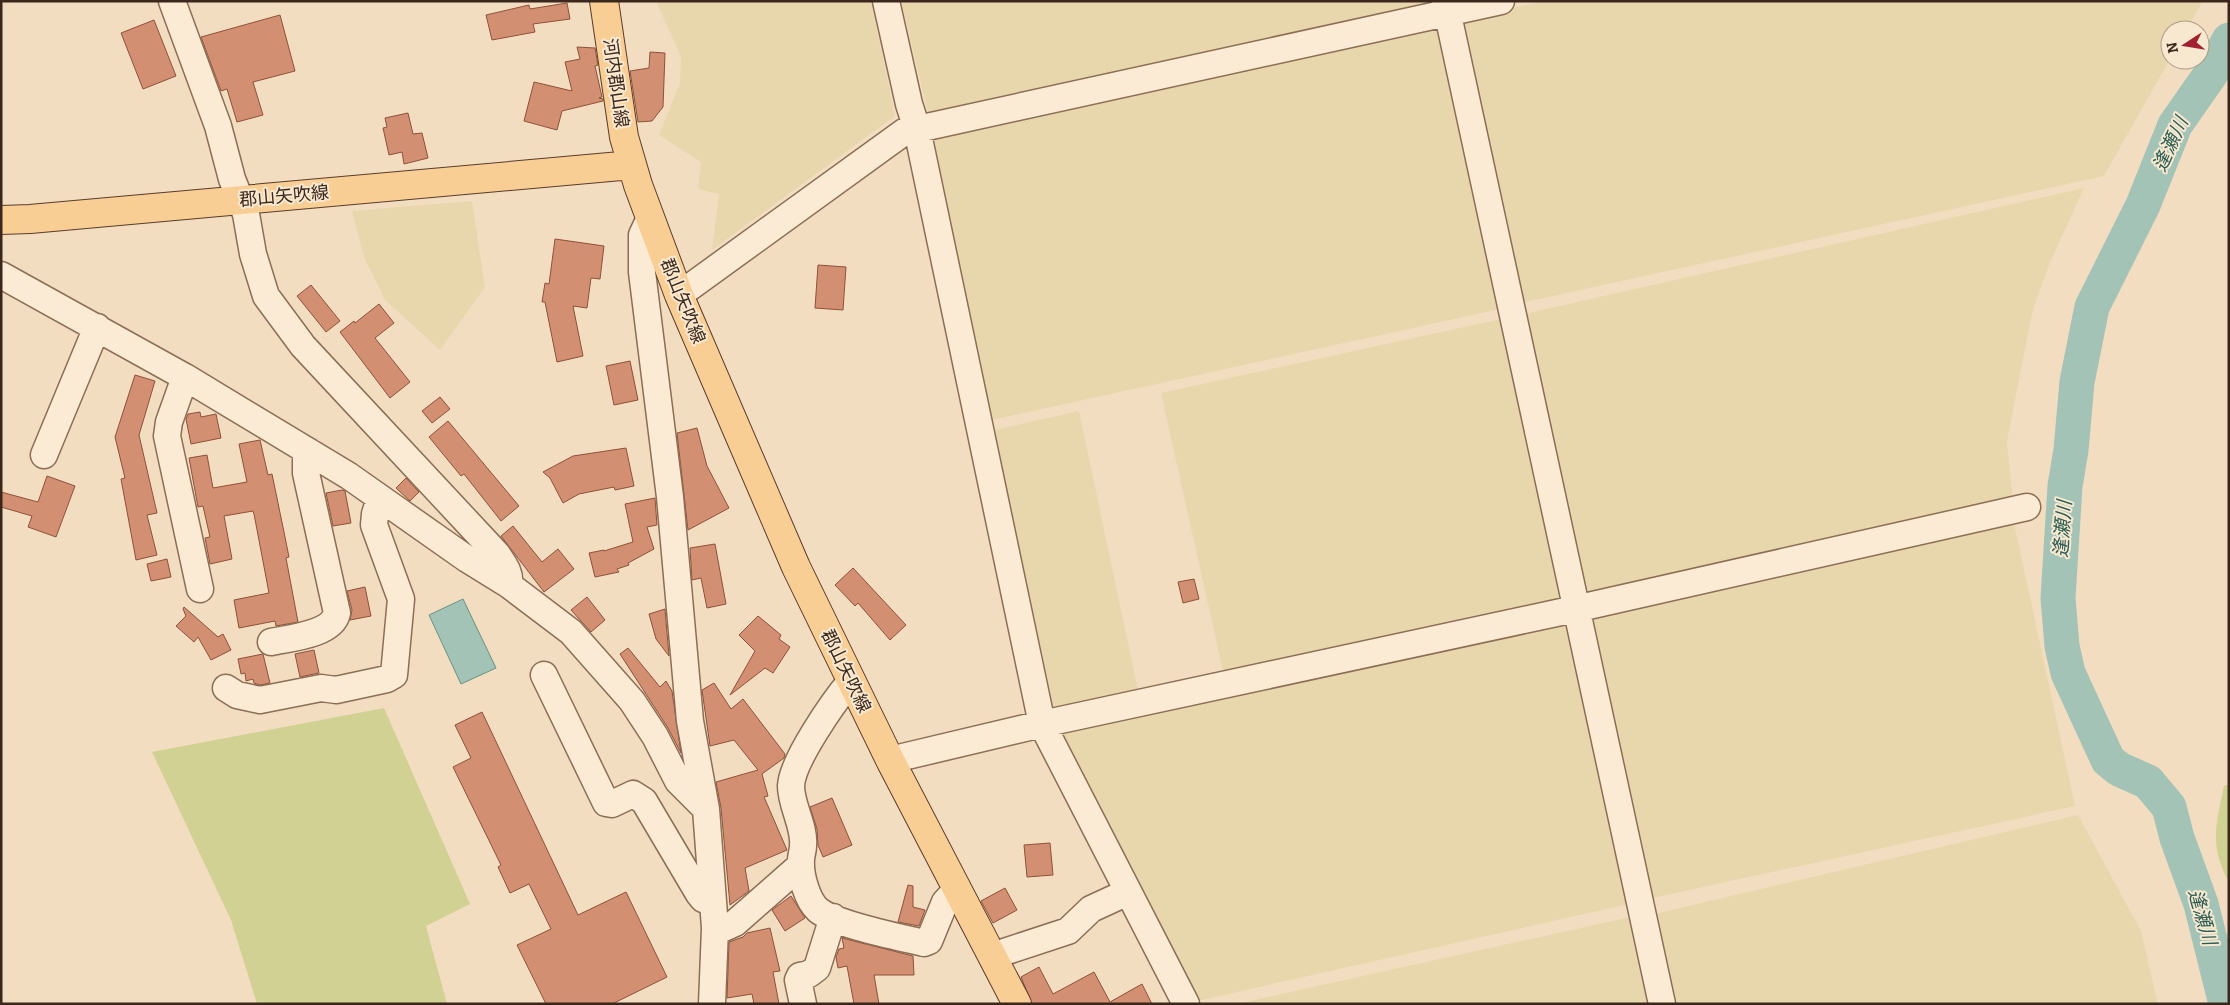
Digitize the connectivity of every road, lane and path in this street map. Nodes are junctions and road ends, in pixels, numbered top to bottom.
1 (172, 1) edge
2 (604, 1) edge
3 (886, 1) edge
4 (1501, 1) edge
5 (1447, 7) edge
6 (917, 129) junction
7 (632, 165) junction
8 (240, 200) junction
9 (650, 218) junction
10 (1, 220) edge
11 (1, 275) edge
12 (679, 295) junction
13 (97, 326) junction
14 (185, 377) junction
15 (308, 451) junction
16 (44, 455) dead end
17 (380, 498) junction
18 (2027, 507) dead end
19 (509, 585) junction
20 (200, 590) dead end
21 (1575, 609) junction
22 (270, 642) dead end
23 (544, 675) dead end
24 (851, 681) junction
25 (226, 688) dead end
26 (1042, 724) junction
27 (890, 760) junction
28 (706, 808) junction
29 (801, 865) junction
30 (957, 889) junction
31 (1128, 892) junction
32 (713, 902) junction
33 (834, 917) junction
34 (715, 928) junction
35 (993, 958) junction
36 (1184, 1003) edge
37 (712, 1004) edge
38 (803, 1004) edge
39 (1017, 1004) edge
40 (1662, 1004) edge

1 - 8 street
2 - 7 main road, 河内郡山線
3 - 6 street
4 - 5 street
5 - 6 street
5 - 21 street
6 - 12 street
6 - 26 street
7 - 8 main road, 郡山矢吹線
7 - 9 main road, 郡山矢吹線
8 - 10 main road, 郡山矢吹線
8 - 19 street
9 - 12 main road, 郡山矢吹線
9 - 28 street
11 - 13 street
12 - 24 main road, 郡山矢吹線
13 - 14 street
13 - 16 street
14 - 15 street
14 - 20 street
15 - 17 street
15 - 22 street
17 - 19 street
17 - 25 street
18 - 21 street
19 - 28 street
21 - 26 street
21 - 40 street
23 - 32 street
24 - 27 main road, 郡山矢吹線
24 - 29 street
26 - 27 street
26 - 31 street
27 - 30 main road, 郡山矢吹線
28 - 32 street
29 - 33 street
29 - 34 street
30 - 33 street
30 - 35 main road, 郡山矢吹線
31 - 35 street
31 - 36 street
32 - 34 street
33 - 38 street
34 - 37 street
35 - 39 main road, 郡山矢吹線

